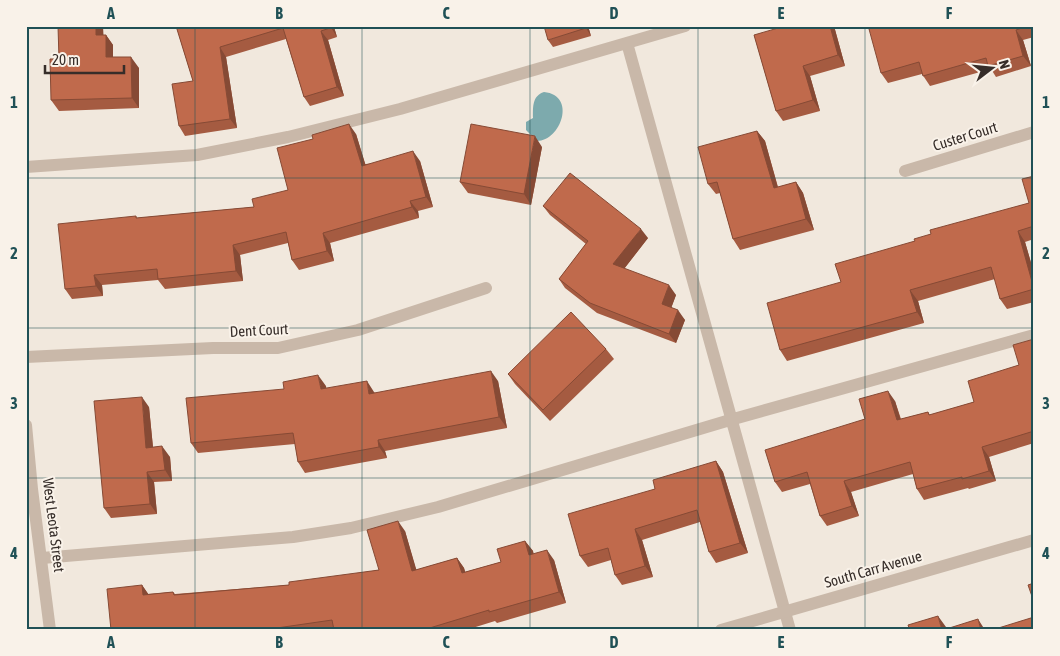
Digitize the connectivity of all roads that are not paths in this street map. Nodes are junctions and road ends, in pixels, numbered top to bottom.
1 (685, 26) edge
2 (627, 43) junction
3 (1034, 132) edge
4 (26, 167) edge
5 (905, 171) dead end
6 (486, 288) dead end
7 (1034, 335) edge
8 (26, 357) edge
9 (730, 420) junction
10 (26, 424) edge
11 (1034, 540) edge
12 (42, 558) junction
13 (785, 611) junction
14 (50, 630) edge
15 (721, 630) edge
16 (790, 630) edge

1 - 2 street
2 - 4 street
2 - 9 street
3 - 5 street, Custer Court
6 - 8 street, Dent Court
7 - 9 street
9 - 12 street
9 - 13 street
10 - 12 street, West Leota Street
11 - 13 street, South Carr Avenue
12 - 14 street, West Leota Street
13 - 15 street, South Carr Avenue
13 - 16 street

